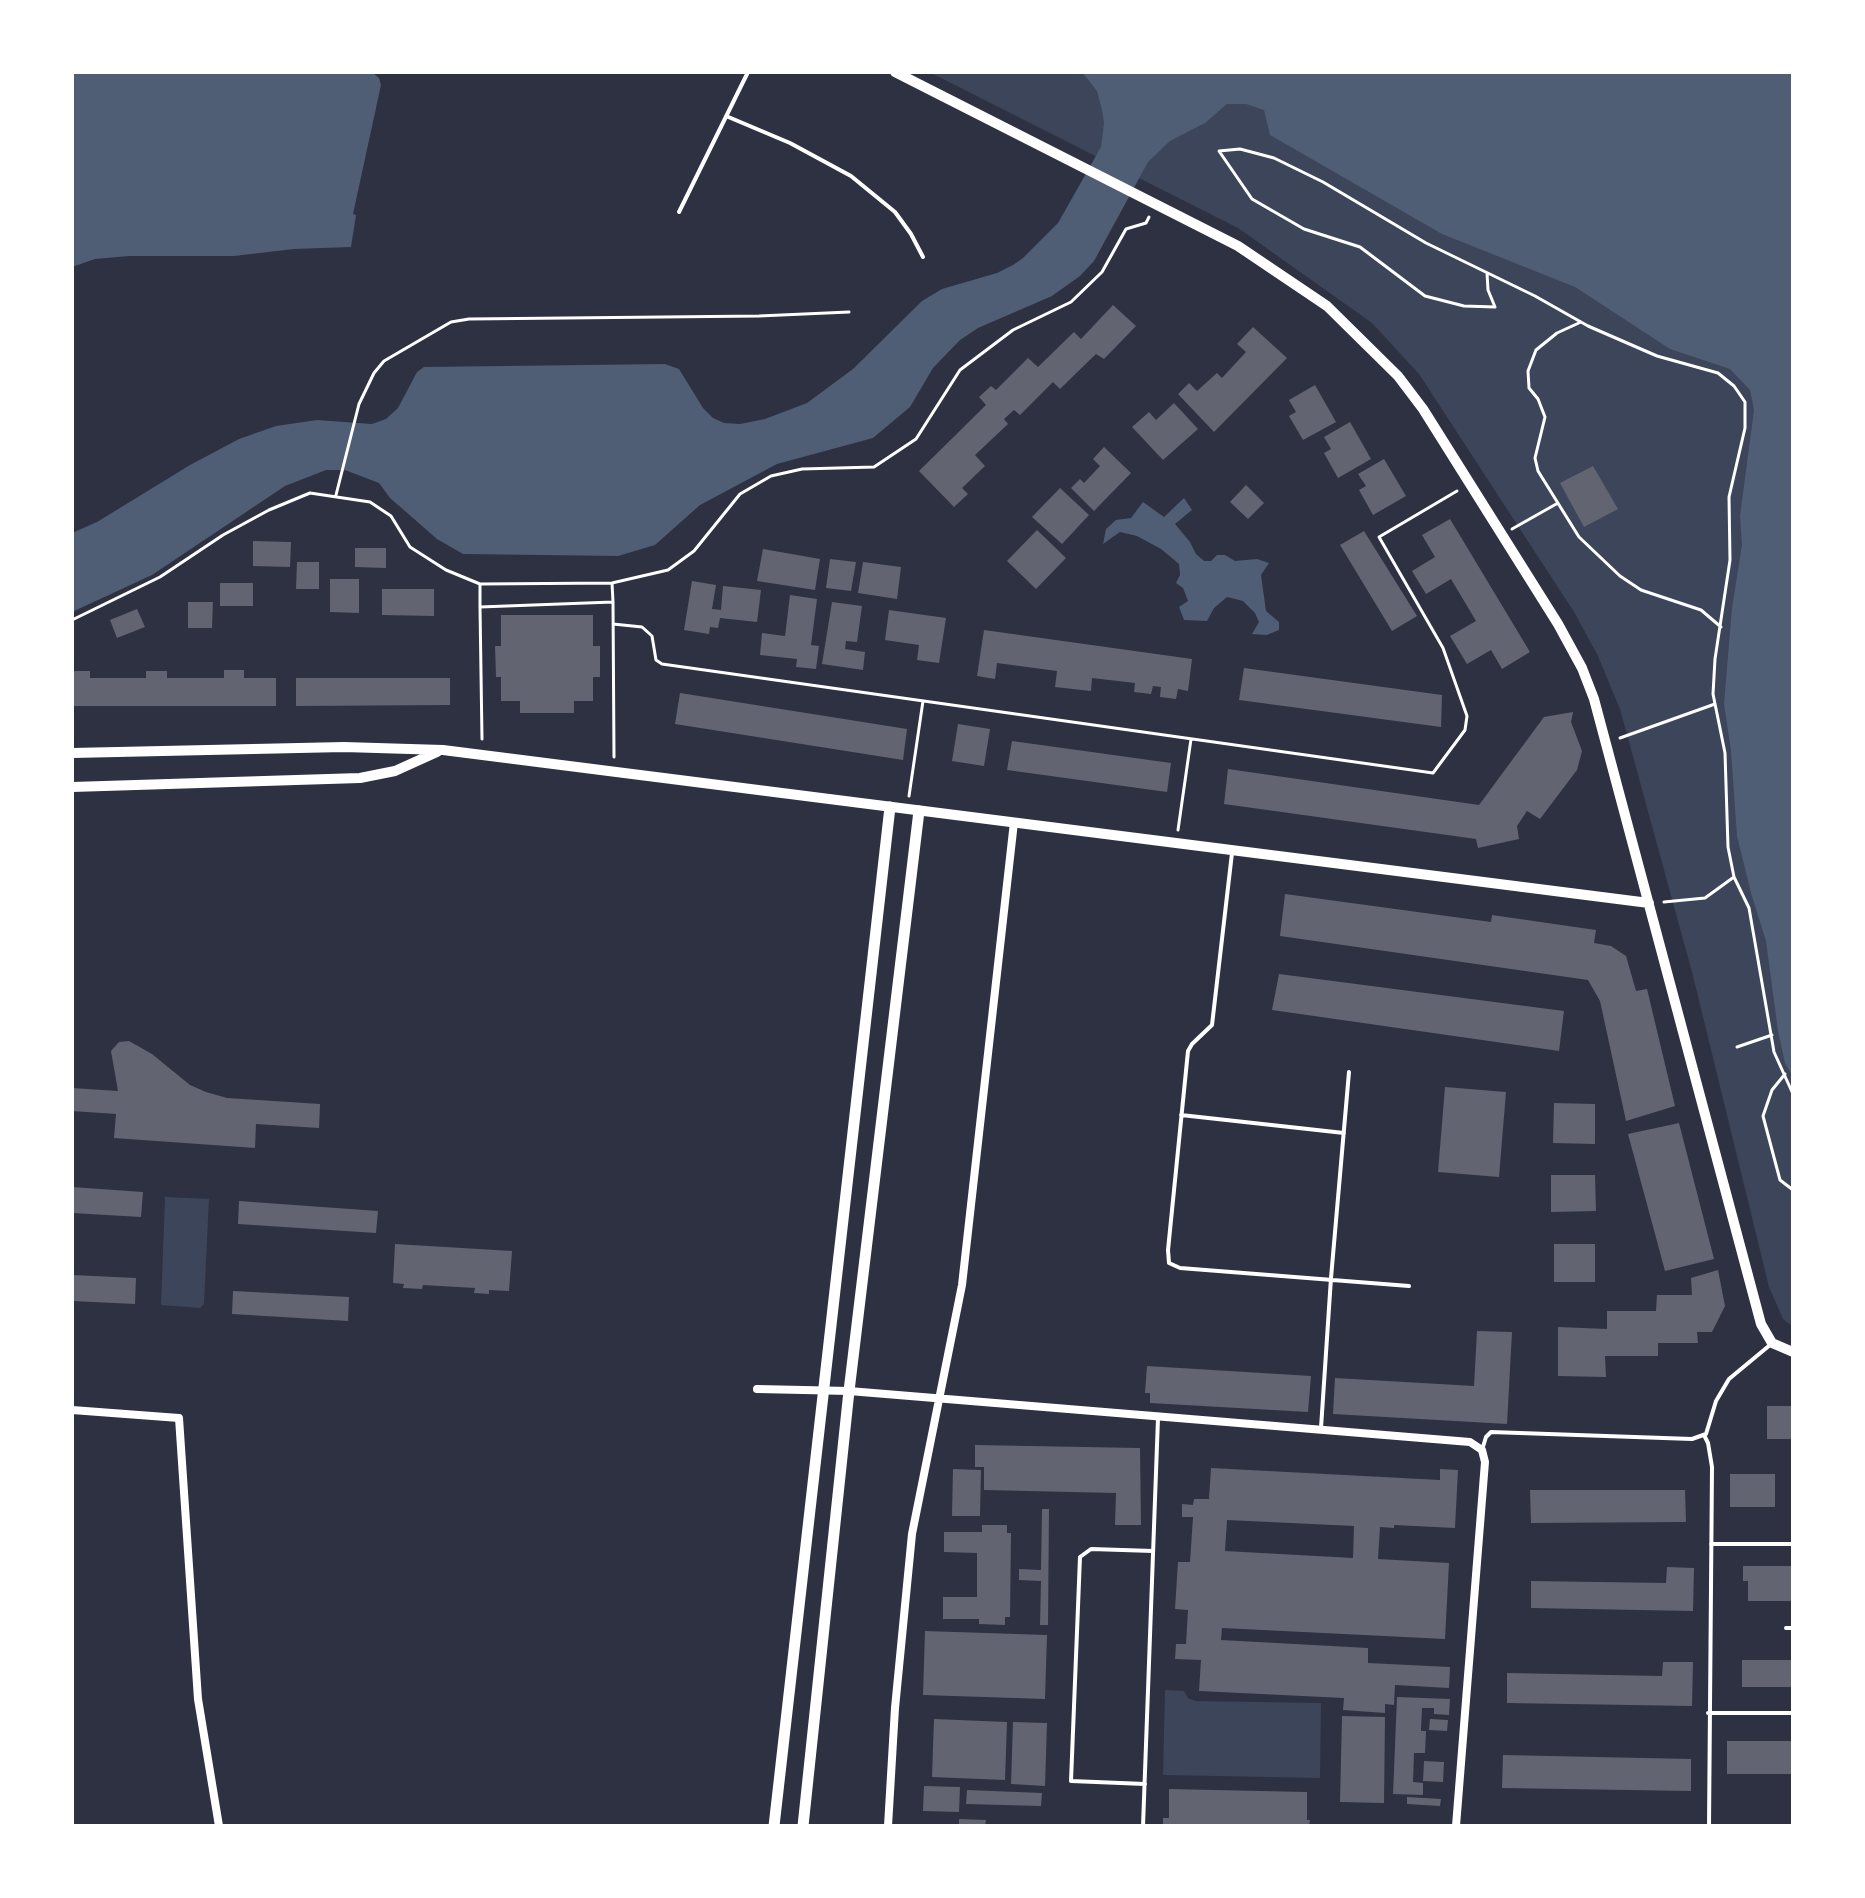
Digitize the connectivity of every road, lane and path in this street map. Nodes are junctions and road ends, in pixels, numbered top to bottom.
1 (748, 72) edge
2 (895, 72) edge
3 (726, 116) junction
4 (1157, 204) junction
5 (679, 212) dead end
6 (923, 257) dead end
7 (1487, 273) junction
8 (849, 312) dead end
9 (1581, 322) junction
10 (1471, 483) junction
11 (336, 495) junction
12 (1558, 503) junction
13 (1502, 534) junction
14 (612, 583) junction
15 (480, 584) junction
16 (613, 602) junction
17 (480, 607) junction
18 (72, 620) edge
19 (613, 624) junction
20 (1721, 627) junction
21 (923, 701) junction
22 (1715, 704) junction
23 (1191, 739) junction
24 (1608, 743) junction
25 (443, 750) junction
26 (72, 753) edge
27 (482, 755) junction
28 (614, 772) junction
29 (72, 787) edge
30 (890, 807) junction
31 (913, 810) junction
32 (1014, 822) junction
33 (1176, 843) junction
34 (1232, 850) junction
35 (1734, 877) junction
36 (1649, 903) junction
37 (1772, 1035) junction
38 (1737, 1047) dead end
39 (1349, 1072) dead end
40 (1785, 1074) junction
41 (1793, 1094) edge
42 (1181, 1115) junction
43 (1344, 1133) junction
44 (1793, 1190) edge
45 (1331, 1278) junction
46 (1409, 1286) dead end
47 (1772, 1343) junction
48 (1793, 1352) edge
49 (757, 1389) dead end
50 (823, 1390) junction
51 (849, 1391) junction
52 (938, 1398) junction
53 (72, 1410) edge
54 (1158, 1416) junction
55 (1321, 1428) junction
56 (1704, 1435) junction
57 (1482, 1450) junction
58 (1711, 1544) junction
59 (1793, 1544) edge
60 (1153, 1551) junction
61 (1786, 1628) dead end
62 (1793, 1628) edge
63 (1708, 1713) junction
64 (1793, 1713) edge
65 (1145, 1784) junction
66 (219, 1826) edge
67 (774, 1826) edge
68 (803, 1826) edge
69 (888, 1826) edge
70 (1143, 1826) edge
71 (1456, 1826) edge
72 (1709, 1826) edge

1 - 3 lane
2 - 4 street
3 - 5 lane
3 - 6 lane
4 - 10 street
4 - 14 path
7 - 7 path
7 - 9 path
8 - 11 path
9 - 12 path
9 - 20 path
10 - 13 street
10 - 23 path
11 - 15 path
11 - 18 path
12 - 13 path
12 - 20 path
13 - 24 street
14 - 15 path
14 - 16 path
15 - 17 path
16 - 17 path
16 - 19 path
17 - 27 path
19 - 21 path
19 - 28 path
20 - 22 path
21 - 23 path
21 - 31 path
22 - 24 path
22 - 35 path
23 - 33 path
24 - 36 street
25 - 26 street
25 - 27 street
25 - 29 street
27 - 28 street
28 - 30 street
30 - 31 street
30 - 50 main road
31 - 32 street
31 - 51 main road
32 - 33 street
32 - 52 street
33 - 34 street
34 - 36 street
34 - 42 lane
35 - 36 path
35 - 37 path
36 - 47 street
37 - 38 path
37 - 40 path
39 - 43 lane
40 - 41 path
40 - 44 path
42 - 43 lane
42 - 45 lane
43 - 45 lane
45 - 46 lane
45 - 55 lane
47 - 48 street
47 - 56 lane
49 - 50 street
50 - 51 street
50 - 67 main road
51 - 52 street
51 - 68 main road
52 - 54 street
52 - 69 street
53 - 66 street
54 - 55 street
54 - 60 lane
55 - 57 street
56 - 57 lane
56 - 58 lane
57 - 71 street
58 - 59 lane
58 - 63 lane
60 - 65 lane
60 - 65 lane
61 - 62 lane
63 - 64 lane
63 - 72 lane
65 - 70 lane

